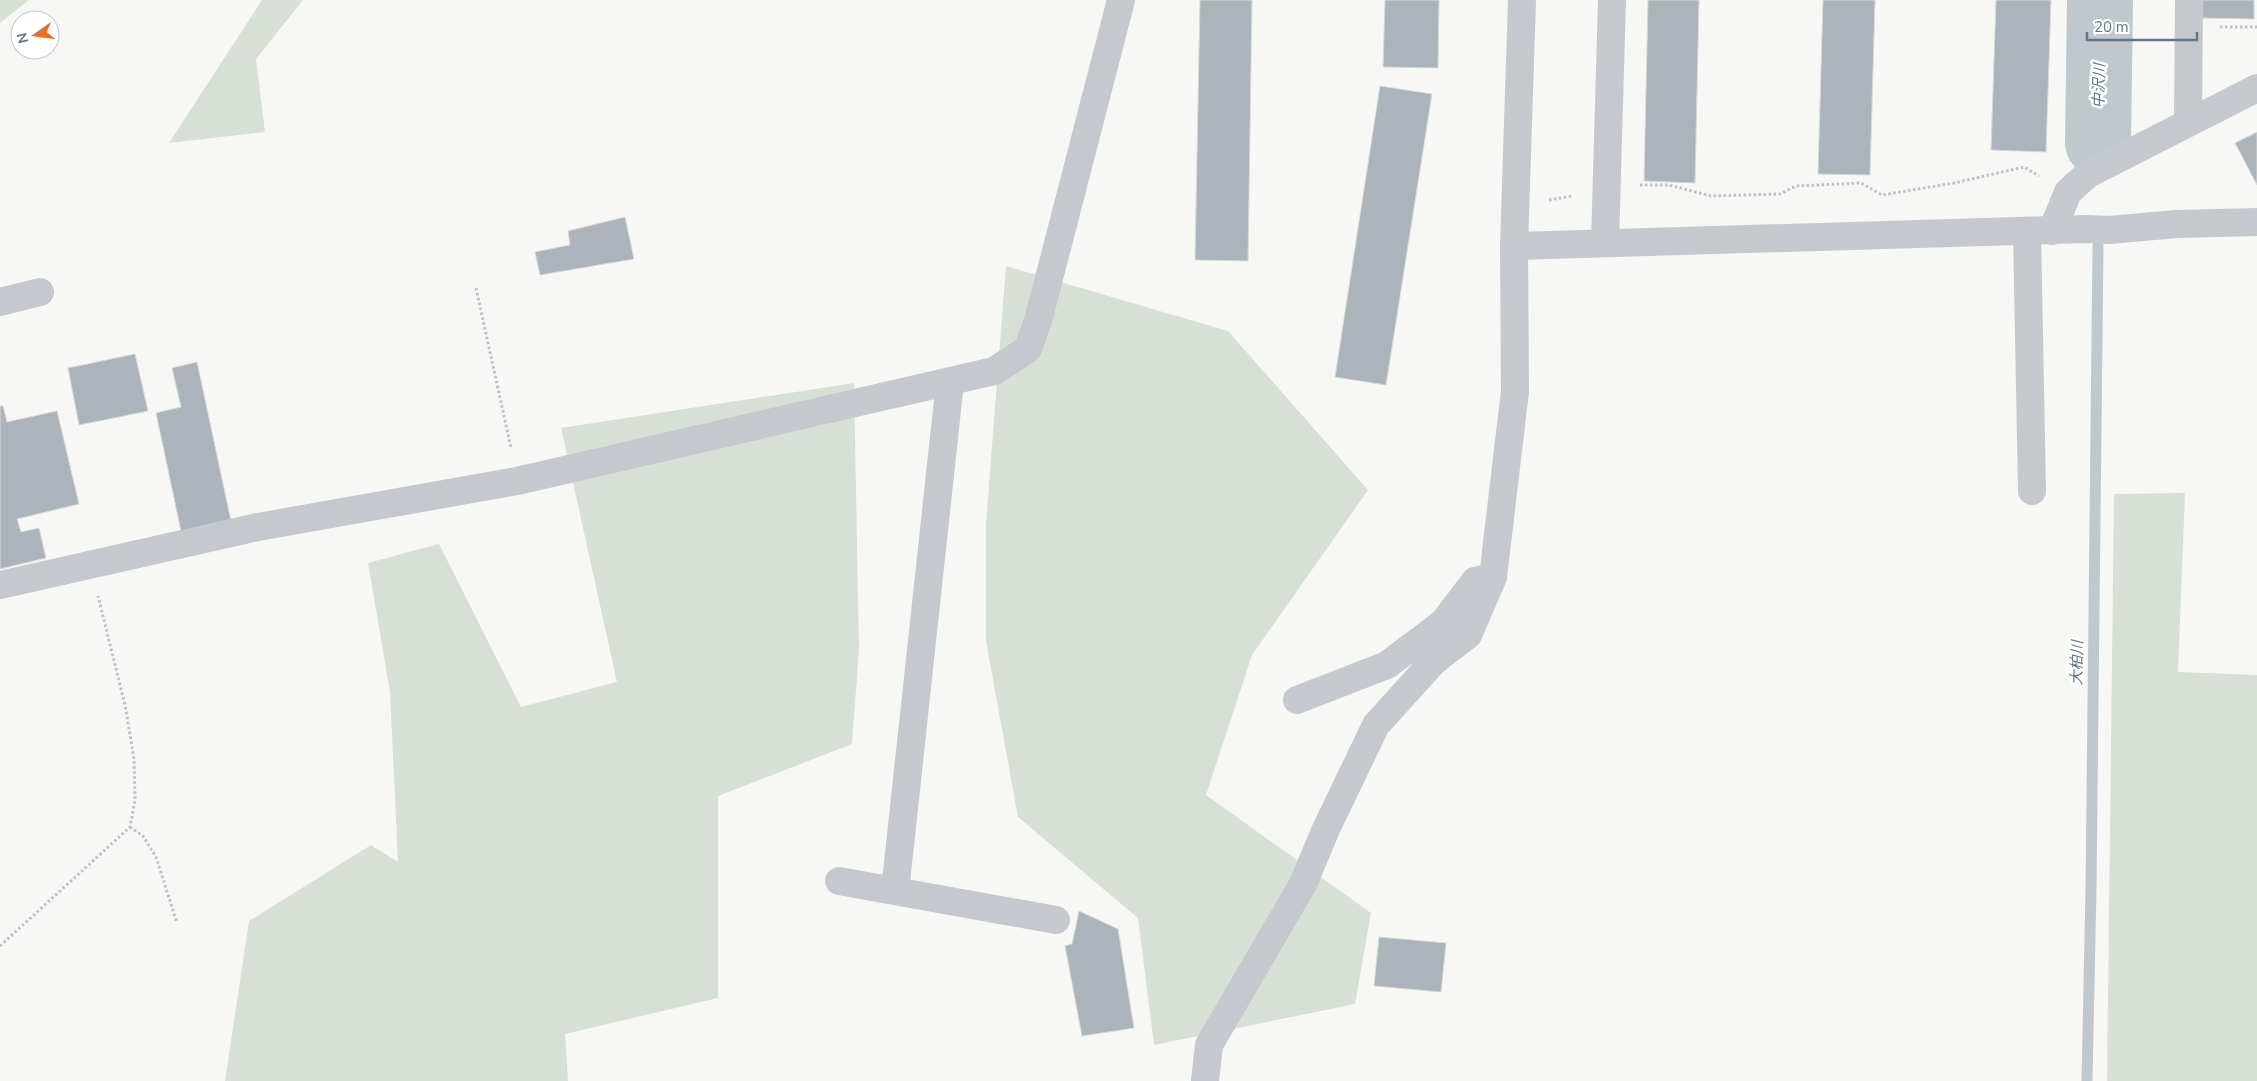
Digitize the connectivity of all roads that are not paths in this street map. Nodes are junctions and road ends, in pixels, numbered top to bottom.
1 (1121, 0) edge
2 (1522, 0) edge
3 (1612, 0) edge
4 (2189, 0) edge
5 (2257, 88) edge
6 (2188, 123) junction
7 (2257, 222) edge
8 (2039, 231) junction
9 (1605, 242) junction
10 (1514, 246) junction
11 (40, 292) dead end
12 (0, 302) edge
13 (950, 382) junction
14 (2032, 491) dead end
15 (1493, 577) junction
16 (0, 585) edge
17 (1297, 700) dead end
18 (839, 881) dead end
19 (895, 891) junction
20 (1056, 920) dead end
21 (1205, 1081) edge

1 - 13 street
2 - 10 street
3 - 9 street
4 - 6 street
5 - 6 street
6 - 8 street
7 - 8 street
8 - 9 street
8 - 14 street
9 - 10 street
10 - 15 street
11 - 12 street
13 - 16 street
13 - 19 street
15 - 17 street
15 - 21 street
18 - 19 street
19 - 20 street

